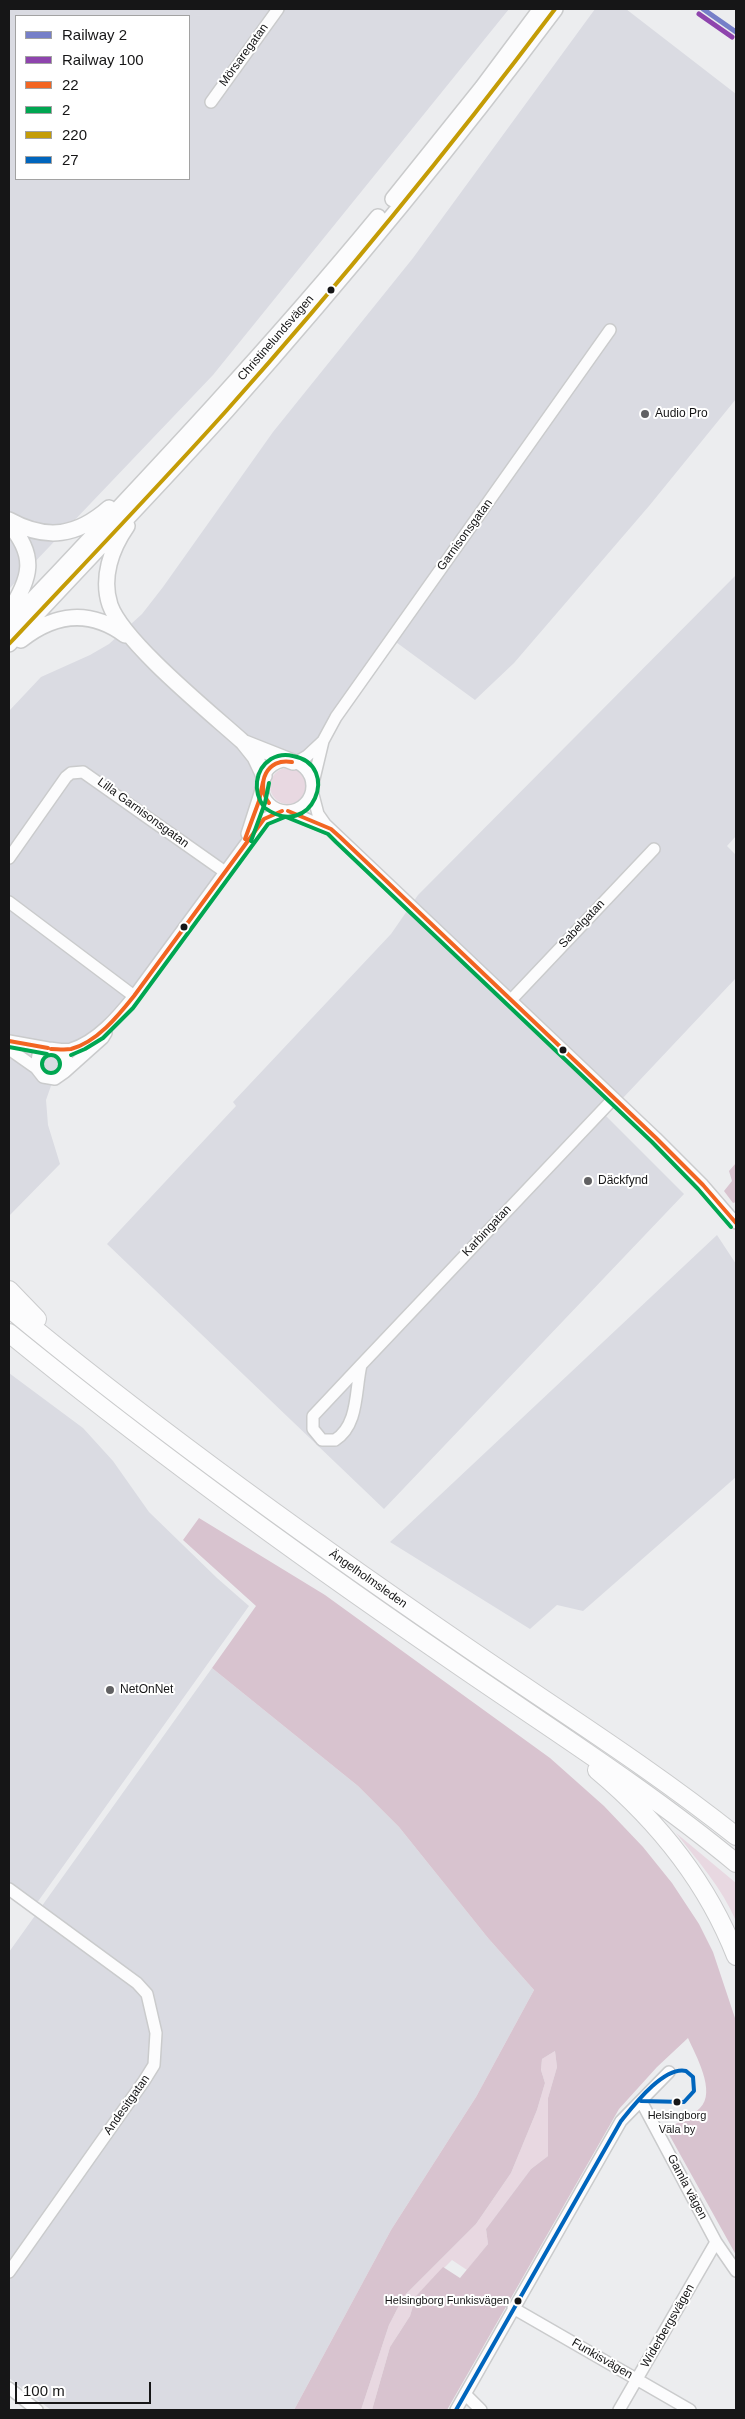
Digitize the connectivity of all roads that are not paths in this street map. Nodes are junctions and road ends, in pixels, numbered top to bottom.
1 (278, 9) edge
2 (541, 9) edge
3 (555, 9) edge
4 (211, 102) dead end
5 (610, 330) dead end
6 (195, 444) junction
7 (160, 465) junction
8 (9, 520) edge
9 (9, 524) edge
10 (9, 612) edge
11 (9, 625) edge
12 (9, 644) edge
13 (139, 645) junction
14 (9, 651) edge
15 (323, 741) junction
16 (243, 742) junction
17 (294, 762) junction
18 (264, 779) junction
19 (312, 789) junction
20 (285, 811) junction
21 (331, 829) junction
22 (654, 849) dead end
23 (240, 852) junction
24 (9, 858) edge
25 (225, 872) junction
26 (9, 902) edge
27 (134, 996) junction
28 (511, 1000) junction
29 (113, 1020) junction
30 (9, 1041) edge
31 (9, 1049) edge
32 (54, 1049) junction
33 (36, 1068) junction
34 (65, 1072) junction
35 (614, 1098) junction
36 (736, 1223) edge
37 (9, 1290) edge
38 (9, 1308) edge
39 (9, 1333) edge
40 (9, 1344) edge
41 (361, 1366) junction
42 (86, 1370) junction
43 (106, 1410) junction
44 (551, 1726) junction
45 (736, 1836) edge
46 (736, 1863) edge
47 (9, 1889) edge
48 (736, 1956) edge
49 (669, 2072) dead end
50 (641, 2101) junction
51 (716, 2242) junction
52 (736, 2271) edge
53 (9, 2272) edge
54 (514, 2308) junction
55 (637, 2379) junction
56 (9, 2388) edge
57 (465, 2394) junction
58 (37, 2410) edge
59 (456, 2410) edge
60 (481, 2410) edge
61 (619, 2410) edge
62 (690, 2410) edge

1 - 4 street, Mörsaregatan
2 - 7 main road, Christinelundsvägen
3 - 6 main road, Christinelundsvägen
5 - 15 street, Garnisonsgatan
6 - 12 main road, Christinelundsvägen
6 - 13 main road
7 - 8 main road
7 - 11 main road, Christinelundsvägen
9 - 10 main road
13 - 14 main road
13 - 16 main road
15 - 17 street, Garnisonsgatan
15 - 19 street, Garnisonsgatan
16 - 17 main road
16 - 18 main road
17 - 18 street
17 - 19 street
18 - 20 street
18 - 23 street
19 - 20 street
19 - 21 street
20 - 21 street
20 - 23 street
21 - 28 street
22 - 28 street, Sabelgatan
23 - 25 street
24 - 25 street, Lilla Garnisonsgatan
25 - 27 street
26 - 27 street
27 - 29 street
28 - 35 street
29 - 32 street
29 - 34 street
30 - 32 street
31 - 33 street
32 - 33 street
32 - 34 street
33 - 34 street
35 - 36 street
35 - 41 street, Karbingatan
37 - 42 highway
38 - 42 highway, Ängelholmsleden
39 - 43 highway, Ängelholmsleden
40 - 43 highway
41 - 41 street, Karbingatan
42 - 45 highway, Ängelholmsleden
43 - 44 highway, Ängelholmsleden
44 - 46 highway
44 - 48 highway
47 - 53 street, Andesitgatan
49 - 50 street
50 - 51 street, Gamla vägen
50 - 54 street
51 - 52 street, Gamla vägen
51 - 55 street, Widerbergsvägen
54 - 55 street, Funkisvägen
54 - 57 street
55 - 61 street, Widerbergsvägen
55 - 62 street, Funkisvägen
56 - 58 street
57 - 59 street
57 - 60 street

